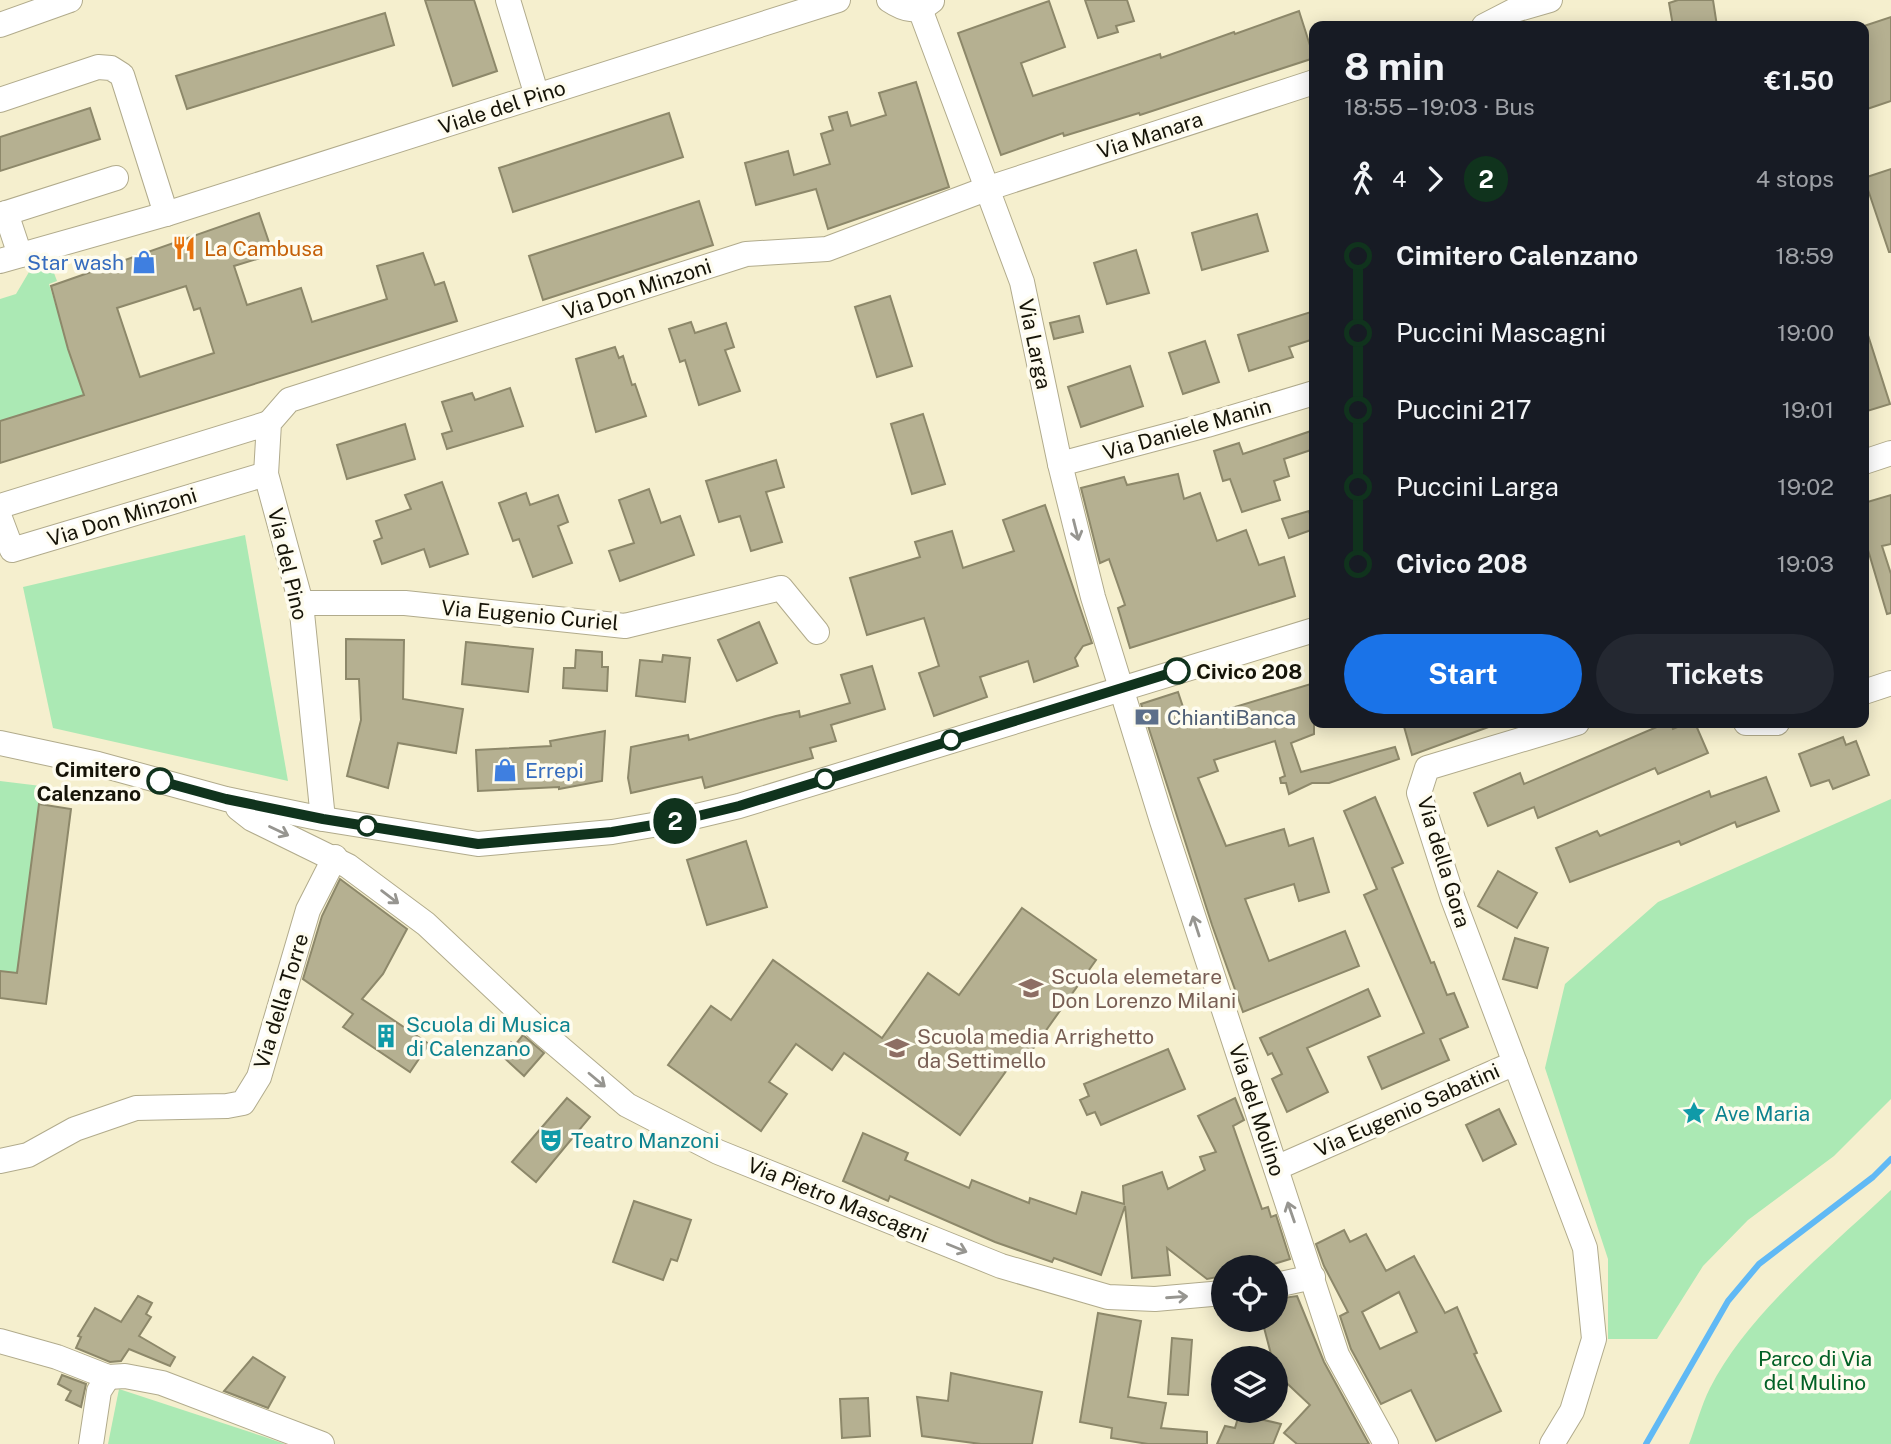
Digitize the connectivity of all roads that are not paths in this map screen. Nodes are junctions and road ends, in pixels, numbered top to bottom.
1 (508, 0) edge
2 (838, 0) edge
3 (889, 0) edge
4 (1550, 0) edge
5 (67, 1) edge
6 (926, 4) edge
7 (1497, 17) edge
8 (0, 25) edge
9 (1309, 84) edge
10 (537, 96) junction
11 (0, 100) edge
12 (116, 178) dead end
13 (986, 189) junction
14 (3, 214) edge
15 (166, 214) junction
16 (10, 258) edge
17 (1309, 395) edge
18 (270, 423) junction
19 (1891, 453) edge
20 (1869, 460) edge
21 (1060, 464) junction
22 (266, 474) junction
23 (0, 506) edge
24 (0, 518) edge
25 (301, 603) junction
26 (1309, 631) edge
27 (817, 632) dead end
28 (1891, 683) edge
29 (1122, 687) junction
30 (1869, 690) edge
31 (1560, 728) edge
32 (0, 743) edge
33 (226, 799) junction
34 (323, 819) junction
35 (335, 857) junction
36 (1515, 1063) junction
37 (0, 1161) edge
38 (1276, 1168) junction
39 (1313, 1277) junction
40 (1288, 1282) edge
41 (1211, 1294) edge
42 (0, 1340) edge
43 (108, 1377) junction
44 (92, 1444) edge
45 (322, 1444) edge
46 (1386, 1444) edge
47 (1552, 1444) edge

1 - 10 street
2 - 10 street, Viale del Pino
3 - 6 street, Via Larga
4 - 7 street
5 - 8 street
6 - 13 street, Via Larga
9 - 13 street, Via Manara
10 - 15 street, Viale del Pino
11 - 15 street
12 - 14 street, Viale del Pino
13 - 18 street, Via Don Minzoni
13 - 21 street, Via Larga
14 - 16 street, Viale del Pino
15 - 16 street, Viale del Pino
17 - 21 street, Via Daniele Manin
18 - 22 street, Via del Pino
18 - 23 street
19 - 20 street
21 -> 29 street, Via Larga
22 - 24 street, Via Don Minzoni
22 - 25 street, Via del Pino
25 - 27 street, Via Eugenio Curiel
25 - 34 street, Via del Pino
26 - 29 street
28 - 30 street
29 - 34 street
38 -> 29 street, Via del Molino
31 - 36 street, Via della Gora
32 - 33 street
33 - 34 street
33 -> 35 street, Via Pietro Mascagni
35 - 37 street, Via della Torre
35 -> 41 street, Via Pietro Mascagni
36 - 38 street, Via Eugenio Sabatini
36 - 47 street, Via Eugenio Sabatini
39 -> 38 street, Via del Molino
39 - 40 street
39 - 46 street, Via del Molino
42 - 43 street
43 - 44 street
43 - 45 street

